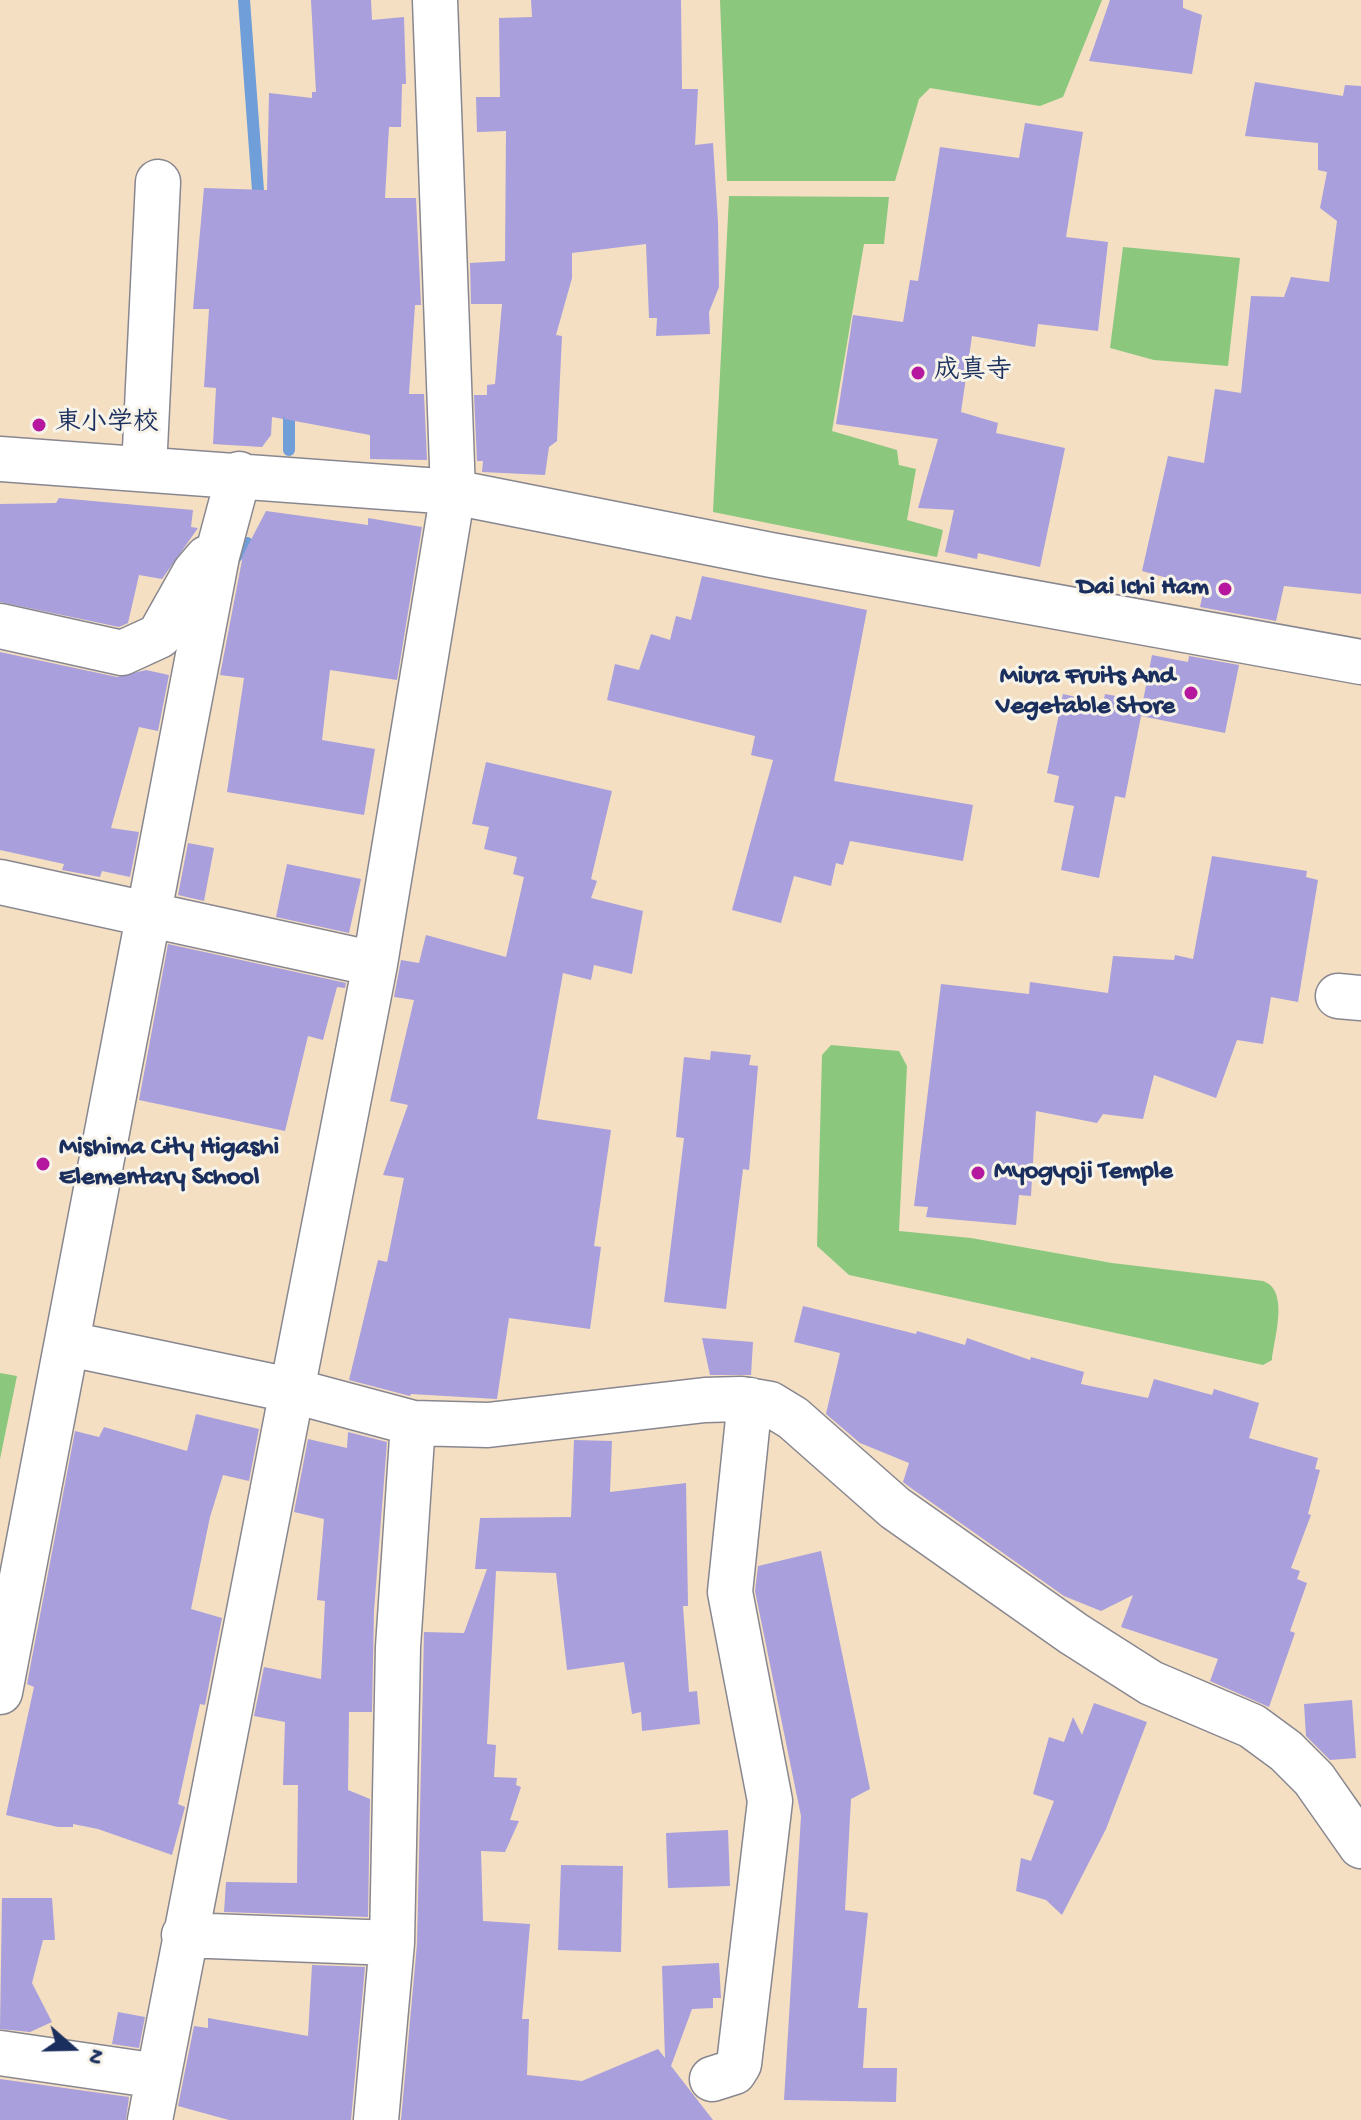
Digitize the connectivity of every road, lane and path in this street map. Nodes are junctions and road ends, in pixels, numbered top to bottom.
1 (435, 0) edge
2 (158, 182) dead end
3 (0, 459) edge
4 (144, 469) junction
5 (239, 474) junction
6 (453, 492) junction
7 (217, 556) junction
8 (0, 626) edge
9 (1361, 662) edge
10 (0, 882) edge
11 (149, 912) junction
12 (375, 964) junction
13 (69, 1344) junction
14 (290, 1390) junction
15 (750, 1400) junction
16 (413, 1423) junction
17 (0, 1692) edge
18 (1361, 1846) edge
19 (184, 1935) junction
20 (392, 1943) junction
21 (0, 2053) edge
22 (158, 2076) junction
23 (712, 2079) dead end
24 (150, 2120) edge
25 (376, 2120) edge

1 - 6 street
2 - 4 street
3 - 4 street
4 - 5 street
5 - 6 street
5 - 7 street
6 - 9 street
6 - 12 street
7 - 8 street
7 - 11 street
10 - 11 street
11 - 12 street
11 - 13 street
12 - 14 street
13 - 14 street
13 - 17 street
14 - 16 street
14 - 19 street
15 - 16 street
15 - 18 street
15 - 23 street
16 - 20 street
19 - 20 street
19 - 22 street
20 - 25 street
21 - 22 street
22 - 24 street

